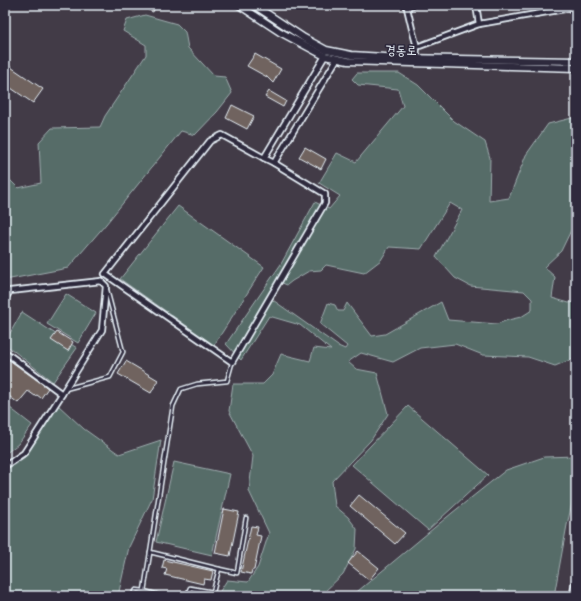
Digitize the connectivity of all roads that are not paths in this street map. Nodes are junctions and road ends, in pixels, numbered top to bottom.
1 (239, 5) edge
2 (254, 5) edge
3 (418, 5) edge
4 (476, 5) edge
5 (407, 6) edge
6 (576, 7) edge
7 (479, 24) junction
8 (417, 47) junction
9 (325, 56) junction
10 (416, 58) junction
11 (337, 59) junction
12 (576, 61) edge
13 (576, 68) edge
14 (264, 158) junction
15 (274, 163) junction
16 (105, 274) junction
17 (101, 281) junction
18 (106, 286) junction
19 (5, 299) edge
20 (5, 352) edge
21 (232, 362) junction
22 (63, 392) junction
23 (5, 466) edge
24 (246, 518) dead end
25 (150, 552) junction
26 (219, 569) junction
27 (576, 580) edge
28 (144, 591) junction
29 (133, 596) edge
30 (162, 596) edge
31 (187, 596) edge
32 (573, 596) edge

1 - 9 street, 경동로
2 - 10 street, 경동로
3 - 5 lane
4 - 7 street
5 - 8 street
6 - 7 street
7 - 8 street
8 - 10 street
9 - 11 street, 경동로
9 - 14 street
10 - 12 street, 경동로
11 - 13 street, 경동로
11 - 15 street
14 - 15 street
14 - 16 street
15 - 21 street
16 - 17 street
16 - 21 street
17 - 18 street
17 - 19 street
18 - 22 street
18 - 22 lane
20 - 22 street
21 - 25 lane
22 - 23 street
24 - 26 lane
25 - 26 lane
25 - 28 lane
26 - 31 lane
27 - 32 street
28 - 29 lane
28 - 30 lane

